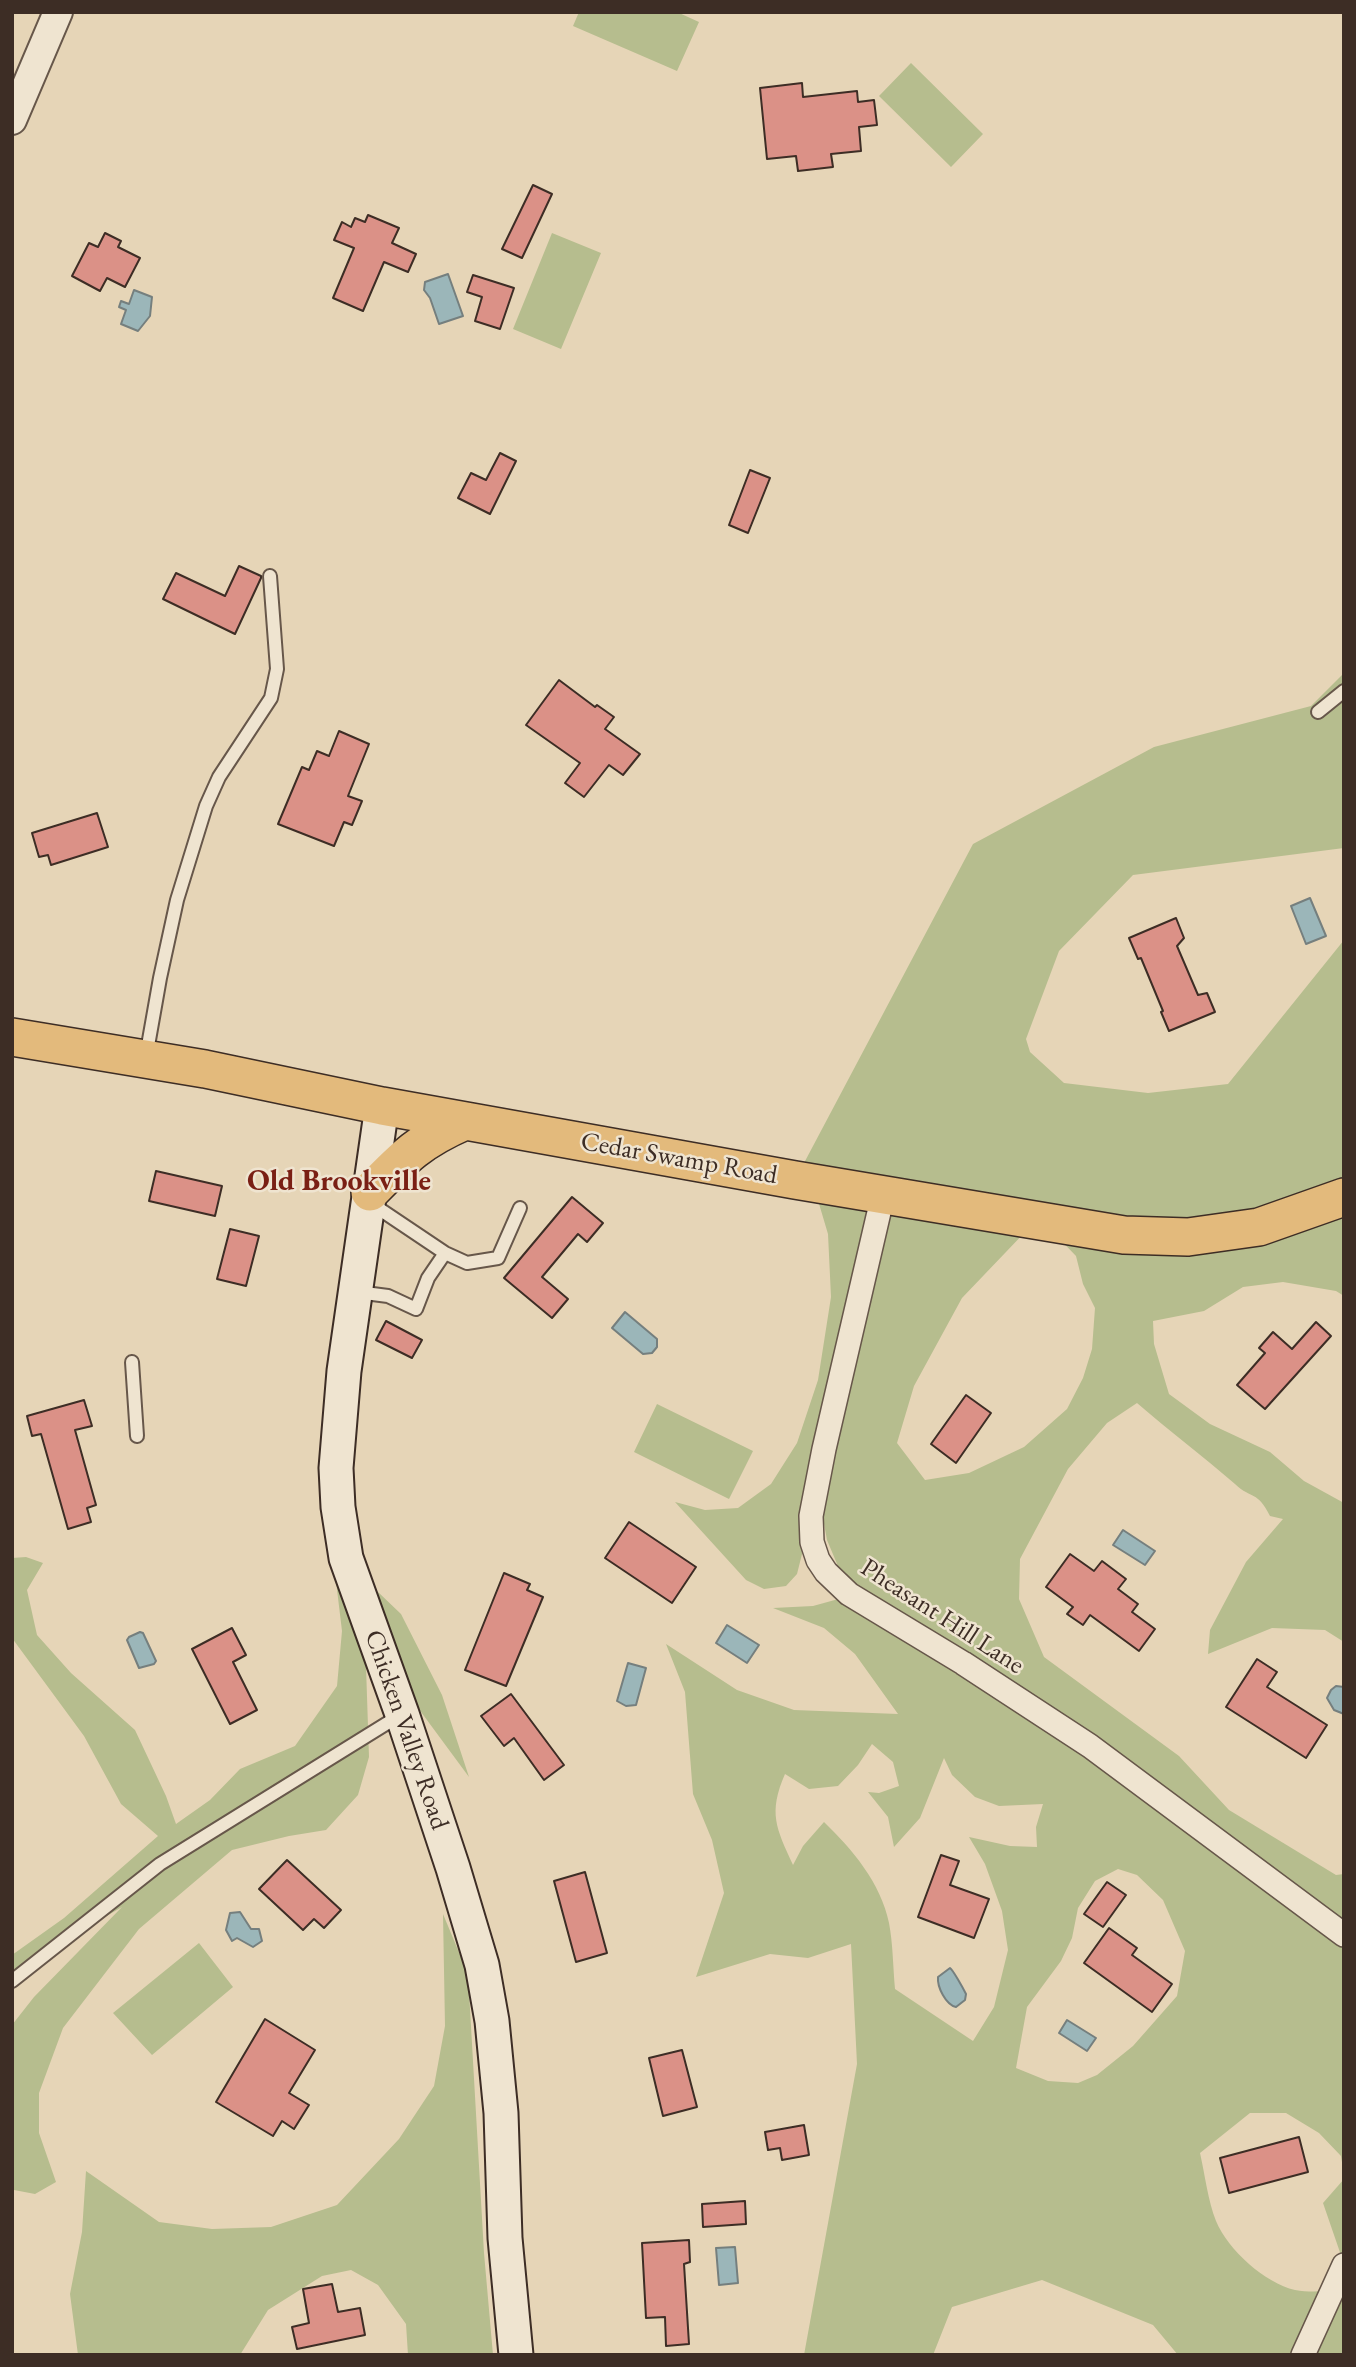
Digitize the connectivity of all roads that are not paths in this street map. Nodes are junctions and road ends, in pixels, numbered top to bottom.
1 (58, 12) edge
2 (12, 120) edge
3 (270, 576) dead end
4 (1344, 691) edge
5 (1318, 712) dead end
6 (15, 1041) edge
7 (145, 1059) junction
8 (382, 1106) junction
9 (465, 1121) junction
10 (883, 1195) junction
11 (369, 1197) junction
12 (1344, 1198) edge
13 (520, 1208) dead end
14 (445, 1253) junction
15 (355, 1292) junction
16 (132, 1362) dead end
17 (137, 1436) dead end
18 (402, 1714) junction
19 (1344, 1935) edge
20 (12, 1981) edge
21 (1344, 2265) edge
22 (516, 2355) edge
23 (1303, 2355) edge

1 - 2 street
3 - 7 lane
4 - 5 lane
6 - 7 main road, Cedar Swamp Road
7 - 8 main road, Cedar Swamp Road
8 - 9 main road, Cedar Swamp Road
8 - 11 main road, Chicken Valley Road
9 - 10 main road, Cedar Swamp Road
9 - 11 main road
10 - 12 main road, Cedar Swamp Road
10 - 19 street, Pheasant Hill Lane
11 - 14 lane
11 - 15 main road, Chicken Valley Road
13 - 14 lane
14 - 15 lane
15 - 18 main road, Chicken Valley Road
16 - 17 lane
18 - 20 lane
18 - 22 main road, Chicken Valley Road
21 - 23 street

